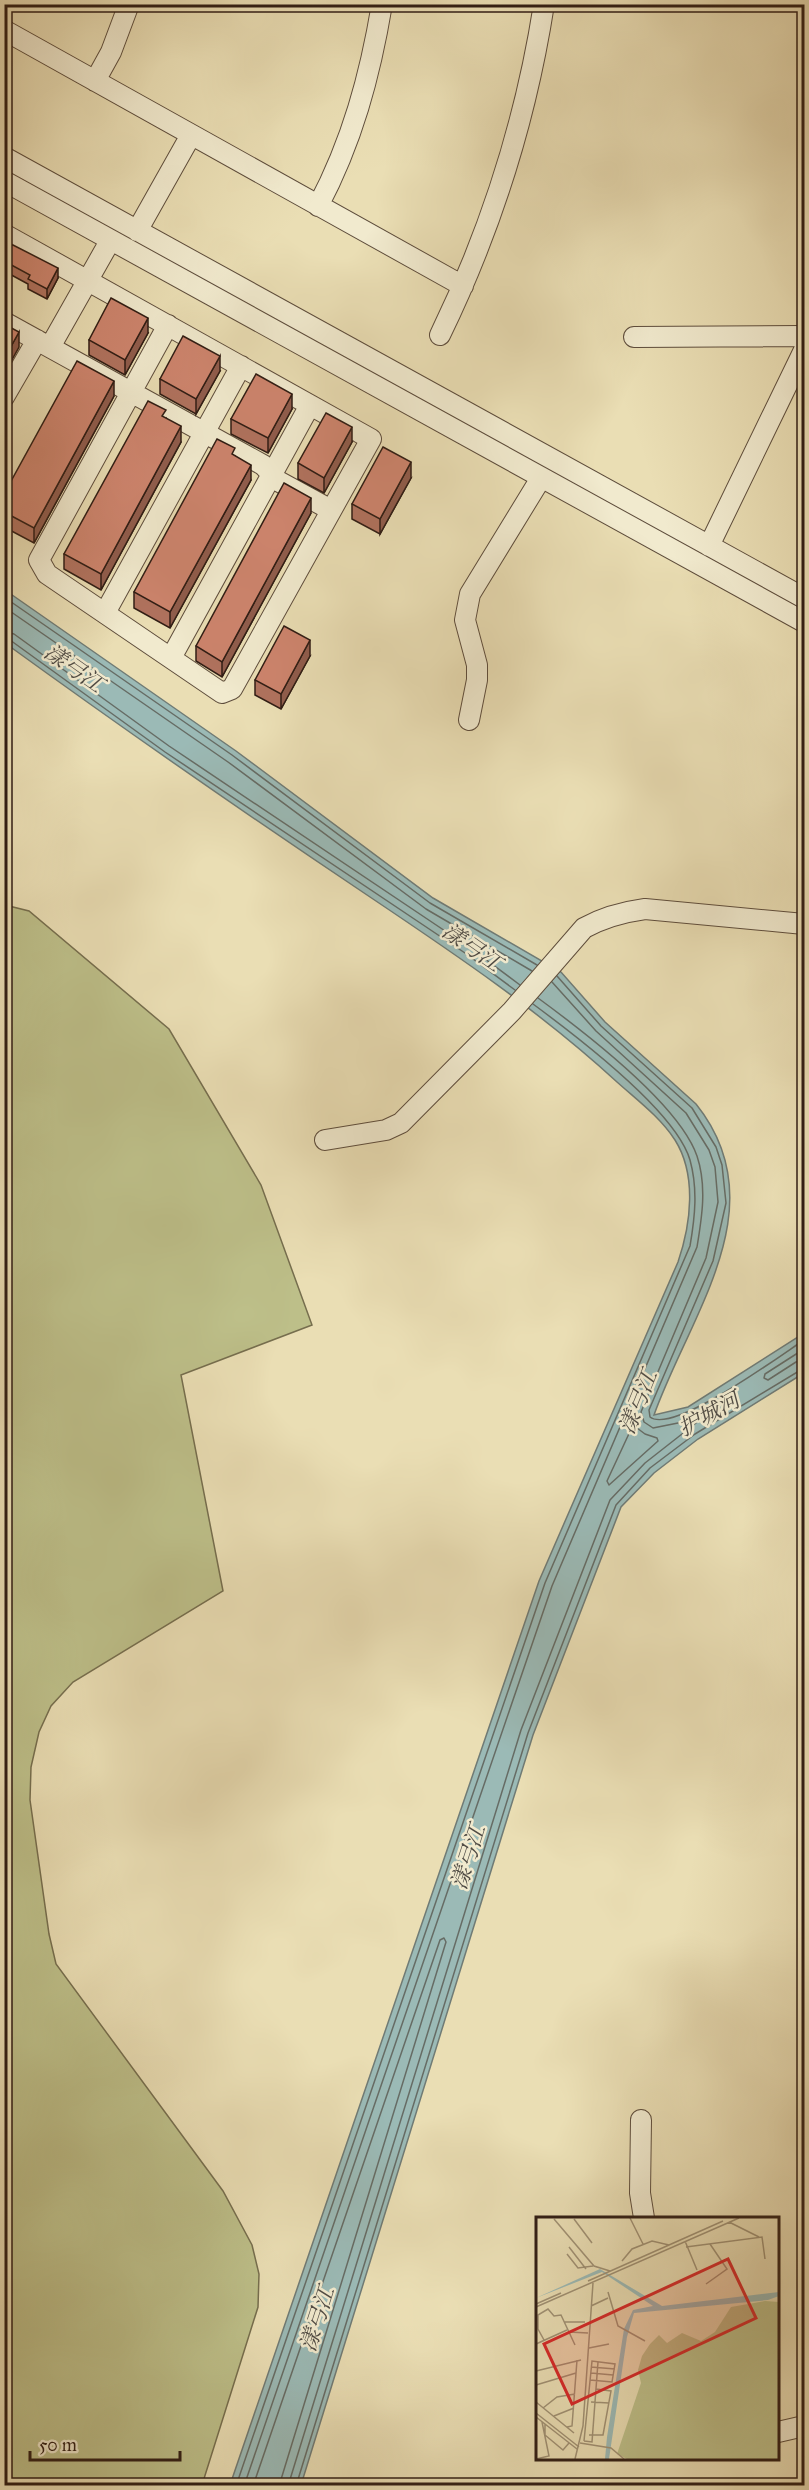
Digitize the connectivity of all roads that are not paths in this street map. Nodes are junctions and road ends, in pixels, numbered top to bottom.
1 (129, 4) edge
2 (382, 4) edge
3 (544, 4) edge
4 (4, 30) edge
5 (95, 81) junction
6 (191, 135) junction
7 (4, 157) edge
8 (4, 181) edge
9 (318, 206) junction
10 (137, 231) junction
11 (4, 234) edge
12 (110, 241) junction
13 (88, 280) junction
14 (463, 286) junction
15 (4, 322) edge
16 (168, 325) junction
17 (440, 335) dead end
18 (804, 336) edge
19 (634, 337) dead end
20 (43, 343) junction
21 (804, 350) edge
22 (241, 366) junction
23 (132, 391) junction
24 (4, 397) edge
25 (310, 405) junction
26 (205, 432) junction
27 (272, 474) junction
28 (541, 477) junction
29 (332, 510) junction
30 (709, 546) junction
31 (804, 598) edge
32 (105, 613) junction
33 (804, 622) edge
34 (171, 658) junction
35 (469, 720) dead end
36 (804, 924) edge
37 (325, 1140) dead end
38 (641, 2120) dead end
39 (644, 2217) edge
40 (804, 2426) edge
41 (779, 2432) edge

1 - 5 street
2 - 9 street
3 - 14 street
4 - 5 street
5 - 6 street
6 - 9 street
6 - 10 street
7 - 10 street
8 - 12 street
9 - 14 street
10 - 30 street
11 - 13 street
12 - 13 street
12 - 28 street
13 - 16 street
13 - 20 street
14 - 17 street
15 - 20 street
16 - 22 street
16 - 23 street
18 - 19 street
20 - 23 street
20 - 24 street
21 - 30 street
22 - 25 street
22 - 26 street
23 - 26 street
23 - 32 street
25 - 27 street
25 - 29 street
26 - 27 street
26 - 32 street
27 - 29 street
27 - 34 street
28 - 33 street
28 - 35 street
29 - 34 street
30 - 31 street
32 - 34 street
36 - 37 street
38 - 39 street
40 - 41 street

